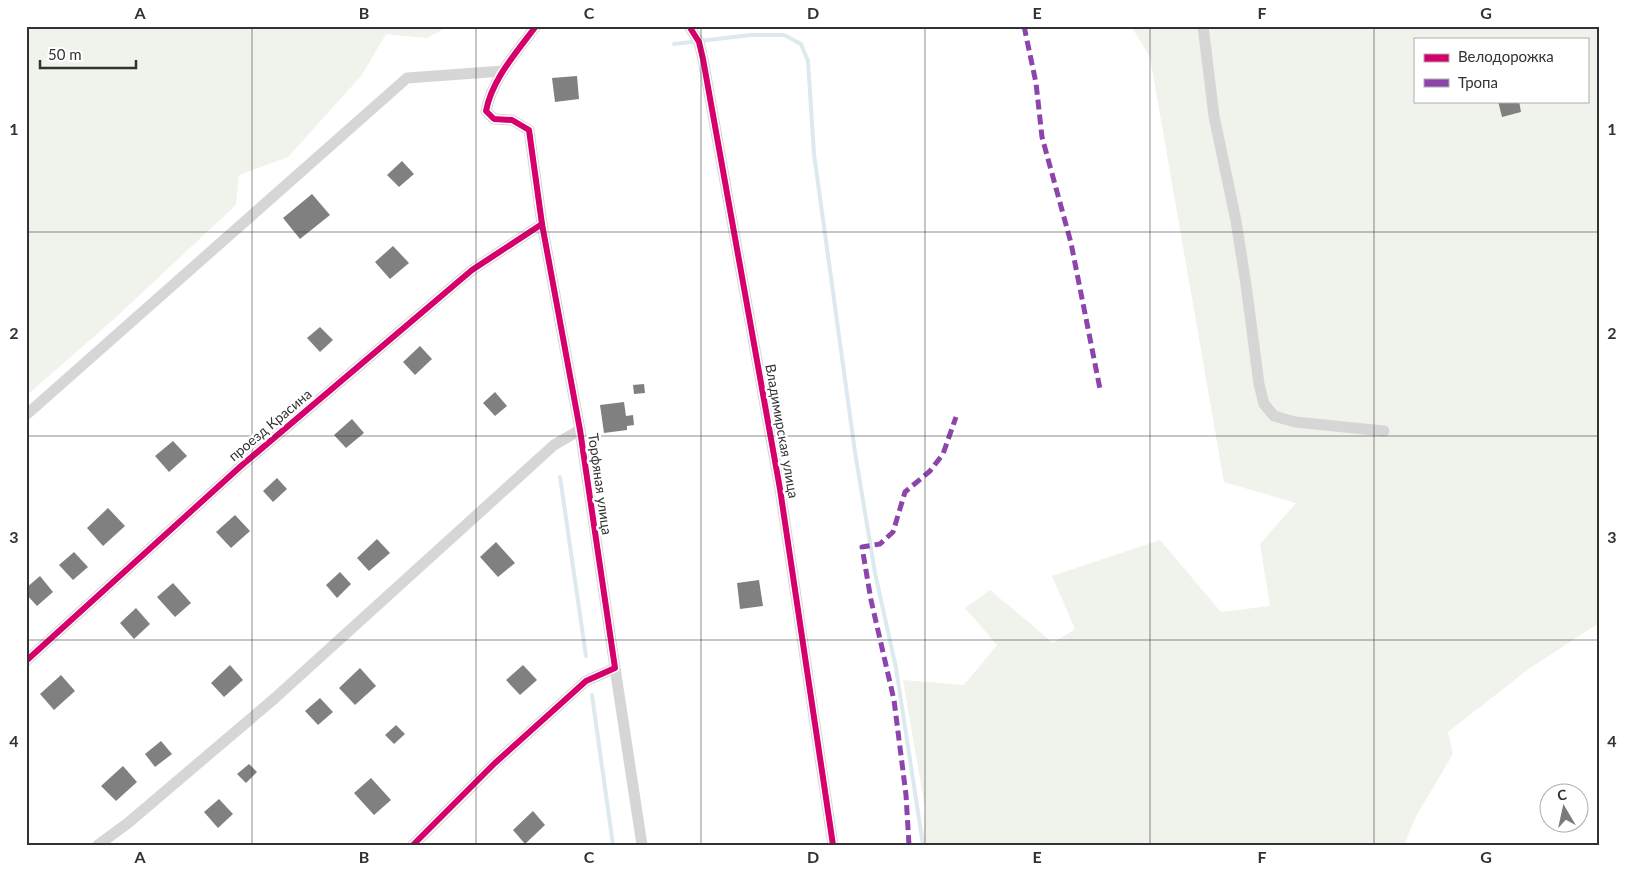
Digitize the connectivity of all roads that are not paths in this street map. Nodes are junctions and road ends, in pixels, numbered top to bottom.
1 (536, 26) edge
2 (689, 26) edge
3 (1203, 26) edge
4 (503, 71) junction
5 (542, 224) junction
6 (26, 415) edge
7 (580, 430) junction
8 (1384, 431) dead end
9 (26, 661) edge
10 (615, 668) junction
11 (98, 845) edge
12 (413, 845) edge
13 (642, 845) edge
14 (833, 845) edge

1 - 4 street
2 - 14 street, Владимирская улица
3 - 8 street
4 - 5 street, Торфяная улица
4 - 6 street
5 - 7 street, Торфяная улица
5 - 9 street, проезд Красина
7 - 10 street, Торфяная улица
7 - 11 street
10 - 12 street
10 - 13 street, Торфяная улица

